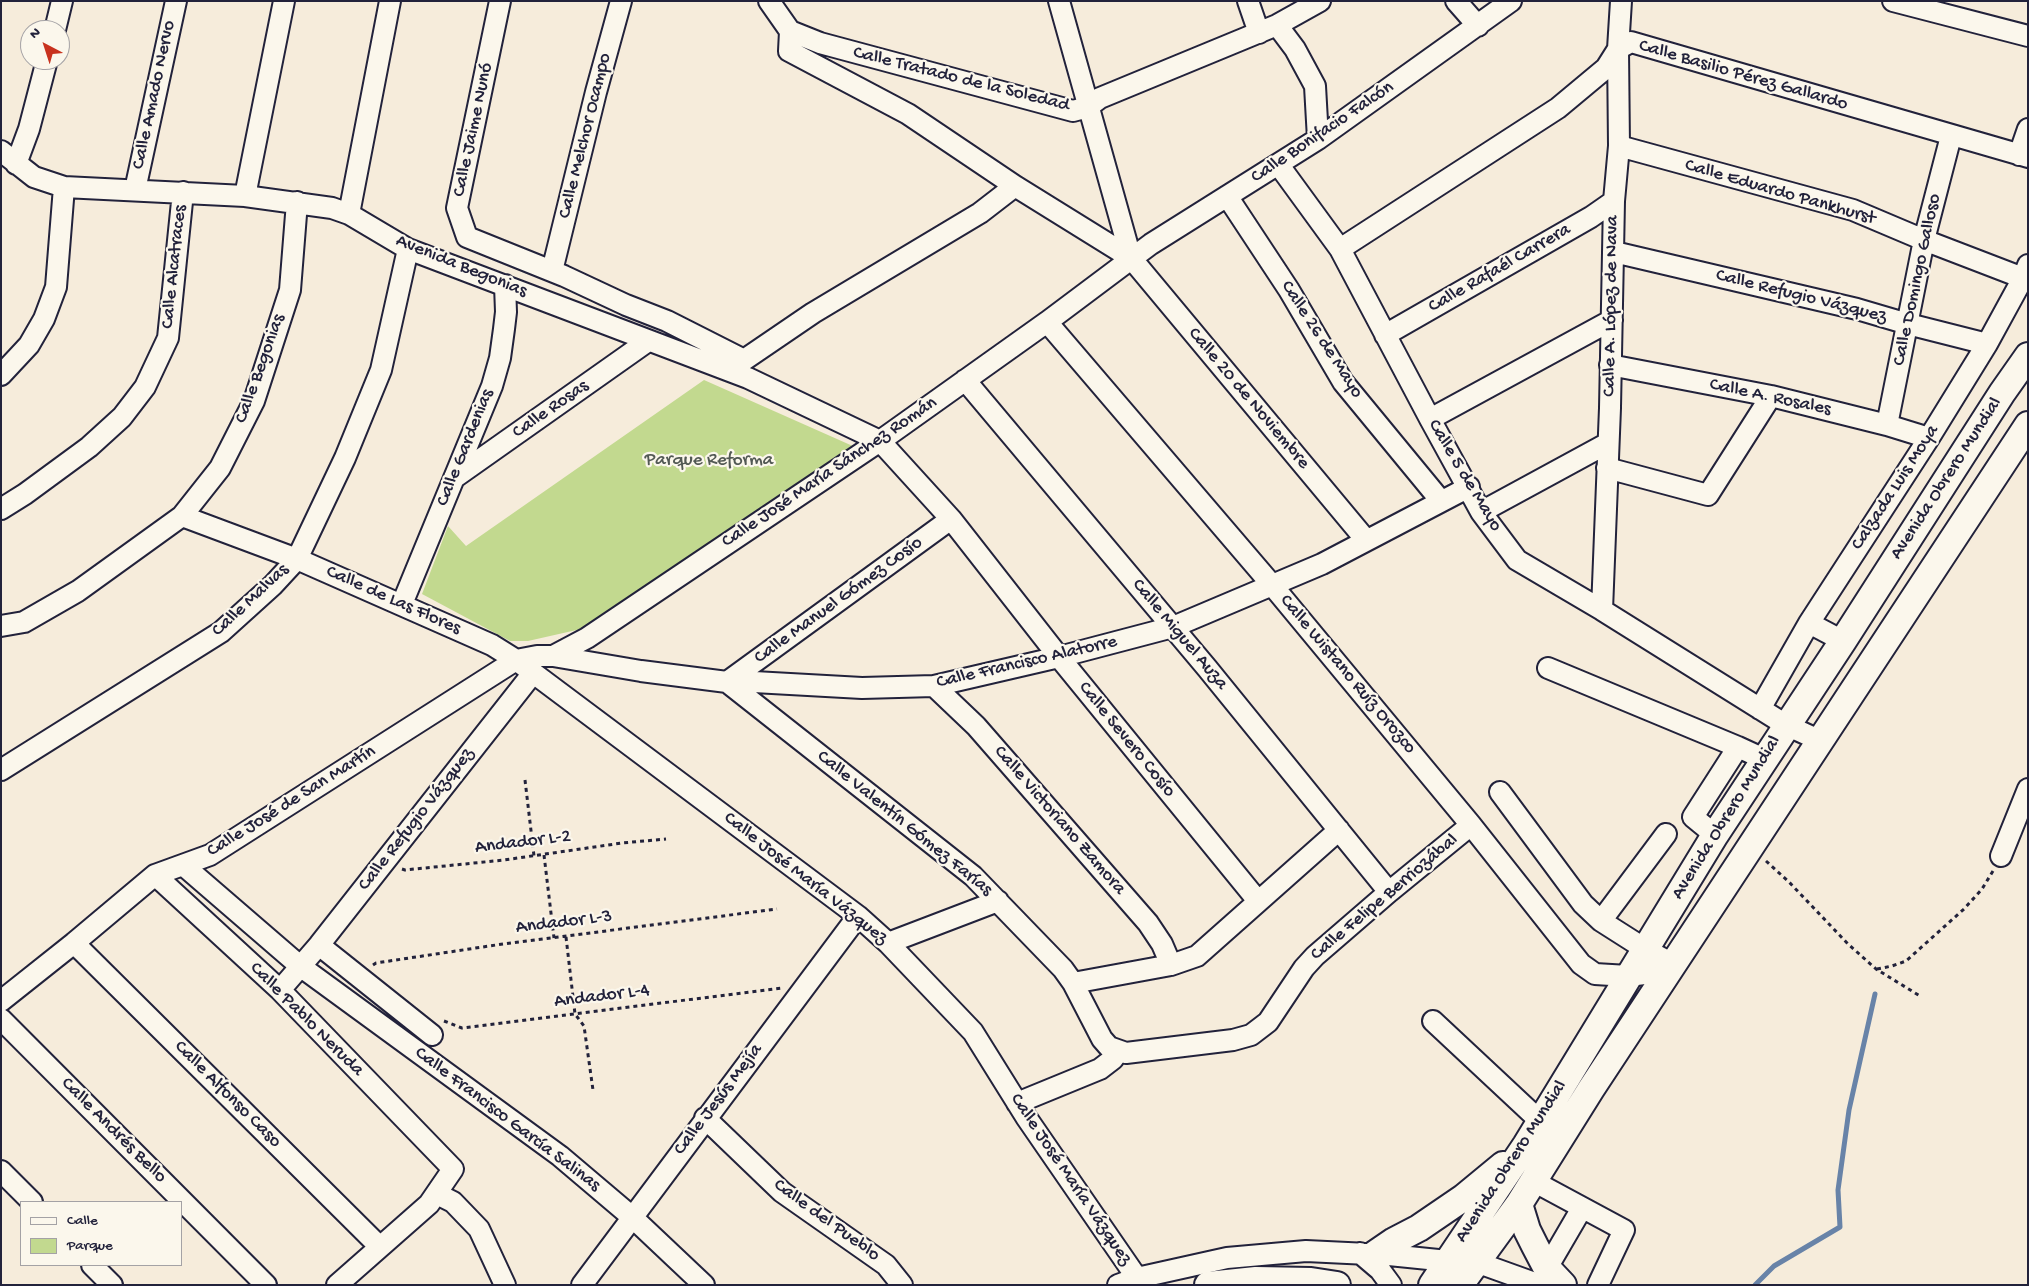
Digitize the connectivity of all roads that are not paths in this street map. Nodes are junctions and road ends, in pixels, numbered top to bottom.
1 (62, 1) edge
2 (176, 1) edge
3 (284, 1) edge
4 (390, 1) edge
5 (500, 1) edge
6 (621, 1) edge
7 (769, 1) edge
8 (1059, 1) edge
9 (1248, 1) edge
10 (1320, 1) edge
11 (1456, 1) edge
12 (1621, 1) edge
13 (1510, 2) edge
14 (1902, 2) edge
15 (57, 20) edge
16 (1478, 26) junction
17 (1268, 29) junction
18 (790, 31) junction
19 (2028, 36) edge
20 (1618, 49) junction
21 (44, 70) edge
22 (1088, 107) junction
23 (2028, 128) edge
24 (1951, 136) junction
25 (1318, 139) junction
26 (1619, 146) junction
27 (1, 151) edge
28 (2024, 156) edge
29 (16, 164) junction
30 (1278, 164) junction
31 (1014, 186) junction
32 (64, 187) junction
33 (135, 190) junction
34 (182, 192) junction
35 (245, 196) junction
36 (1228, 196) junction
37 (1614, 201) junction
38 (297, 202) junction
39 (349, 214) junction
40 (1924, 240) junction
41 (408, 249) junction
42 (1340, 249) junction
43 (1614, 252) junction
44 (1131, 258) junction
45 (2026, 271) edge
46 (561, 275) junction
47 (504, 285) junction
48 (560, 308) junction
49 (1612, 320) junction
50 (1047, 322) junction
51 (1908, 324) junction
52 (1385, 336) junction
53 (648, 341) junction
54 (1988, 344) junction
55 (2028, 356) edge
56 (1610, 366) junction
57 (746, 369) junction
58 (1, 375) edge
59 (965, 380) junction
60 (1771, 396) junction
61 (1430, 419) junction
62 (1887, 425) junction
63 (2028, 425) edge
64 (1929, 438) junction
65 (880, 441) junction
66 (1608, 443) junction
67 (1608, 468) junction
68 (454, 478) junction
69 (1469, 487) junction
70 (1441, 501) junction
71 (1, 508) edge
72 (1481, 512) junction
73 (182, 516) junction
74 (951, 519) junction
75 (1366, 540) junction
76 (297, 559) junction
77 (1272, 585) junction
78 (402, 604) junction
79 (1602, 610) junction
80 (24, 622) junction
81 (1809, 623) junction
82 (1, 626) edge
83 (1173, 628) junction
84 (1, 638) edge
85 (1843, 641) junction
86 (505, 653) junction
87 (553, 656) junction
88 (1058, 657) junction
89 (1548, 668) dead end
90 (533, 673) junction
91 (727, 682) junction
92 (934, 686) junction
93 (1760, 709) junction
94 (1786, 725) junction
95 (1821, 741) junction
96 (1738, 747) junction
97 (1764, 759) junction
98 (1, 770) edge
99 (2028, 789) edge
100 (1500, 792) dead end
101 (1471, 825) junction
102 (1339, 830) junction
103 (1666, 834) dead end
104 (1715, 834) junction
105 (2001, 856) road end
106 (183, 865) junction
107 (155, 875) junction
108 (1389, 892) junction
109 (998, 901) junction
110 (1258, 901) junction
111 (858, 916) junction
112 (1601, 921) junction
113 (74, 943) junction
114 (888, 943) junction
115 (319, 945) junction
116 (1645, 949) junction
117 (1171, 965) junction
118 (300, 966) junction
119 (1671, 968) junction
120 (1628, 976) junction
121 (1072, 982) junction
122 (280, 990) junction
123 (1, 1001) edge
124 (1, 1019) edge
125 (1433, 1021) dead end
126 (432, 1035) road end
127 (1118, 1052) junction
128 (1017, 1102) junction
129 (705, 1118) junction
130 (1540, 1121) junction
131 (1526, 1145) junction
132 (1, 1171) edge
133 (1533, 1181) junction
134 (437, 1194) junction
135 (31, 1201) edge
136 (1519, 1204) junction
137 (1582, 1208) junction
138 (632, 1217) junction
139 (380, 1247) junction
140 (1368, 1254) junction
141 (1448, 1261) junction
142 (1476, 1262) junction
143 (93, 1266) edge
144 (1137, 1278) junction
145 (1543, 1281) edge
146 (112, 1285) edge
147 (266, 1285) edge
148 (337, 1285) edge
149 (504, 1285) edge
150 (582, 1285) edge
151 (704, 1285) edge
152 (902, 1285) edge
153 (1118, 1285) edge
154 (1208, 1285) edge
155 (1337, 1285) edge
156 (1391, 1285) edge
157 (1432, 1285) edge
158 (1460, 1285) edge
159 (1598, 1285) edge

1 - 15 street
2 - 33 street, Calle Amado Nervo
3 - 35 street
4 - 39 street
5 - 46 street, Calle Jaime Nunó
6 - 46 street, Calle Melchor Ocampo
7 - 18 street
8 - 22 street
9 - 17 street
10 - 17 street, Calle Tratado de la Soledad
11 - 16 street
12 - 20 street, Calle A. López de Nava
13 - 16 street, Calle Bonifacio Falcón
14 - 19 street
16 - 25 street, Calle Bonifacio Falcón
17 - 22 street, Calle Tratado de la Soledad
17 - 25 street
18 - 22 street, Calle Tratado de la Soledad
18 - 31 street
20 - 24 street, Calle Basilio Pérez Gallardo
20 - 26 street, Calle A. López de Nava
20 - 42 street, Calle Basilio Pérez Gallardo
21 - 29 street
22 - 44 street
23 - 28 street
24 - 28 street, Calle Basilio Pérez Gallardo
24 - 40 street, Calle Domingo Galloso
25 - 30 street, Calle Bonifacio Falcón
26 - 37 street, Calle A. López de Nava
26 - 40 street, Calle Eduardo Pankhurst
27 - 29 street, Avenida Begonias
29 - 32 street, Avenida Begonias
30 - 36 street, Calle Bonifacio Falcón
30 - 42 street, Calle 5 de Mayo
31 - 44 street
31 - 57 street
32 - 33 street, Avenida Begonias
32 - 58 street
33 - 34 street, Avenida Begonias
34 - 35 street, Avenida Begonias
34 - 71 street, Calle Alcatraces
35 - 38 street, Avenida Begonias
36 - 44 street, Calle Bonifacio Falcón
36 - 70 street, Calle 26 de Mayo
37 - 43 street, Calle A. López de Nava
37 - 52 street, Calle Rafaél Carrera
38 - 39 street, Avenida Begonias
38 - 73 street, Calle Begonias
39 - 41 street, Avenida Begonias
40 - 45 street, Calle Eduardo Pankhurst
40 - 51 street, Calle Domingo Galloso
41 - 47 street, Avenida Begonias
41 - 76 street, Calle Malvas
42 - 52 street, Calle 5 de Mayo
43 - 49 street, Calle A. López de Nava
43 - 51 street, Calle Refugio Vázquez
44 - 50 street, Calle José María Sánchez Román
44 - 75 street, Calle 20 de Noviembre
45 - 54 street, Calzada Luis Moya
46 - 48 street, Calle Melchor Ocampo
46 - 57 street, Calle Jaime Nunó
47 - 48 street, Avenida Begonias
47 - 68 street, Calle Gardenias
48 - 53 street, Avenida Begonias
49 - 56 street, Calle A. López de Nava
49 - 61 street
50 - 59 street, Calle José María Sánchez Román
50 - 77 street, Calle Wistano Ruíz Orozco
51 - 54 street, Calle Refugio Vázquez
51 - 62 street, Calle Domingo Galloso
52 - 61 street, Calle 5 de Mayo
53 - 57 street, Avenida Begonias
53 - 68 street, Calle Rosas
54 - 64 street, Calzada Luis Moya
55 - 85 main road, Avenida Obrero Mundial
56 - 60 street, Calle A. Rosales
56 - 66 street, Calle A. López de Nava
57 - 65 street, Avenida Begonias
59 - 65 street, Calle José María Sánchez Román
59 - 83 street, Calle Miguel Auza
60 - 62 street, Calle A. Rosales
60 - 67 street
61 - 69 street, Calle 5 de Mayo
62 - 64 street, Calle A. Rosales
63 - 95 main road, Avenida Obrero Mundial
64 - 81 street, Calzada Luis Moya
65 - 74 street, Calle Severo Cosío
65 - 87 street, Calle José María Sánchez Román
66 - 67 street, Calle A. López de Nava
66 - 72 street
67 - 79 street, Calle A. López de Nava
68 - 78 street, Calle Gardenias
69 - 70 street, Calle Francisco Alatorre
69 - 72 street, Calle 5 de Mayo
70 - 75 street, Calle Francisco Alatorre
72 - 79 street, Calle 5 de Mayo
73 - 76 street, Calle de Las Flores
73 - 80 street, Calle Begonias
74 - 88 street, Calle Severo Cosío
74 - 91 street, Calle Manuel Gómez Cosío
75 - 77 street, Calle Francisco Alatorre
76 - 78 street, Calle de Las Flores
76 - 98 street, Calle Malvas
77 - 83 street, Calle Francisco Alatorre
77 - 101 street, Calle Wistano Ruíz Orozco
78 - 86 street, Calle de Las Flores
79 - 93 street, Calle 5 de Mayo
80 - 82 street, Calle Begonias
80 - 84 street
81 - 85 street
81 - 93 street, Calzada Luis Moya
83 - 88 street, Calle Francisco Alatorre
83 - 102 street, Calle Miguel Auza
85 - 94 main road, Avenida Obrero Mundial
86 - 87 street, Calle José María Sánchez Román
86 - 90 street, Calle José María Vázquez
86 - 106 street, Calle José de San Martín
87 - 91 street, Calle Francisco Alatorre
88 - 92 street, Calle Francisco Alatorre
88 - 110 street, Calle Severo Cosío
89 - 96 street
90 - 111 street, Calle José María Vázquez
90 - 115 street, Calle Refugio Vázquez
91 - 92 street, Calle Francisco Alatorre
91 - 109 street, Calle Valentín Gómez Farías
92 - 117 street, Calle Victoriano Zamora
93 - 94 street, Calle 5 de Mayo
94 - 95 street, Calle 5 de Mayo
94 - 97 main road, Avenida Obrero Mundial
95 - 119 main road, Avenida Obrero Mundial
96 - 97 street
96 - 104 street
97 - 104 main road, Avenida Obrero Mundial
99 - 105 street
100 - 112 street
101 - 108 street, Calle Felipe Berriozábal
101 - 120 street, Calle Wistano Ruíz Orozco
102 - 108 street, Calle Miguel Auza
102 - 110 street
103 - 112 street
104 - 116 main road, Avenida Obrero Mundial
106 - 107 street, Calle José de San Martín
106 - 118 street, Calle Francisco García Salinas
107 - 113 street, Calle José de San Martín
107 - 122 street, Calle Pablo Neruda
108 - 127 street, Calle Felipe Berriozábal
109 - 114 street
109 - 121 street, Calle Valentín Gómez Farías
110 - 117 street
111 - 114 street, Calle José María Vázquez
111 - 129 street, Calle Jesús Mejía
112 - 116 street
113 - 123 street, Calle José de San Martín
113 - 139 street, Calle Alfonso Caso
114 - 128 street, Calle José María Vázquez
115 - 118 street, Calle Refugio Vázquez
115 - 126 street
116 - 119 street
116 - 120 main road, Avenida Obrero Mundial
117 - 121 street
118 - 122 street, Calle Refugio Vázquez
118 - 138 street, Calle Francisco García Salinas
119 - 120 street, Calle Wistano Ruíz Orozco
119 - 133 main road, Avenida Obrero Mundial
120 - 130 main road, Avenida Obrero Mundial
121 - 127 street, Calle Valentín Gómez Farías
122 - 134 street, Calle Pablo Neruda
124 - 147 street, Calle Andrés Bello
125 - 130 street
127 - 128 street
128 - 144 street, Calle José María Vázquez
129 - 138 street, Calle Jesús Mejía
129 - 152 street, Calle del Pueblo
130 - 131 main road, Avenida Obrero Mundial
131 - 140 main road
131 - 141 main road, Avenida Obrero Mundial
132 - 135 street
133 - 136 main road, Avenida Obrero Mundial
133 - 137 street
134 - 139 street
134 - 149 street
136 - 142 main road, Avenida Obrero Mundial
136 - 145 main road
137 - 145 street
137 - 159 street
138 - 150 street, Calle Jesús Mejía
138 - 151 street, Calle Francisco García Salinas
139 - 148 street
140 - 141 street
140 - 144 street
140 - 156 street
141 - 142 street
141 - 157 main road, Avenida Obrero Mundial
142 - 145 street
142 - 158 main road, Avenida Obrero Mundial
143 - 146 street
144 - 153 street
154 - 155 main road

